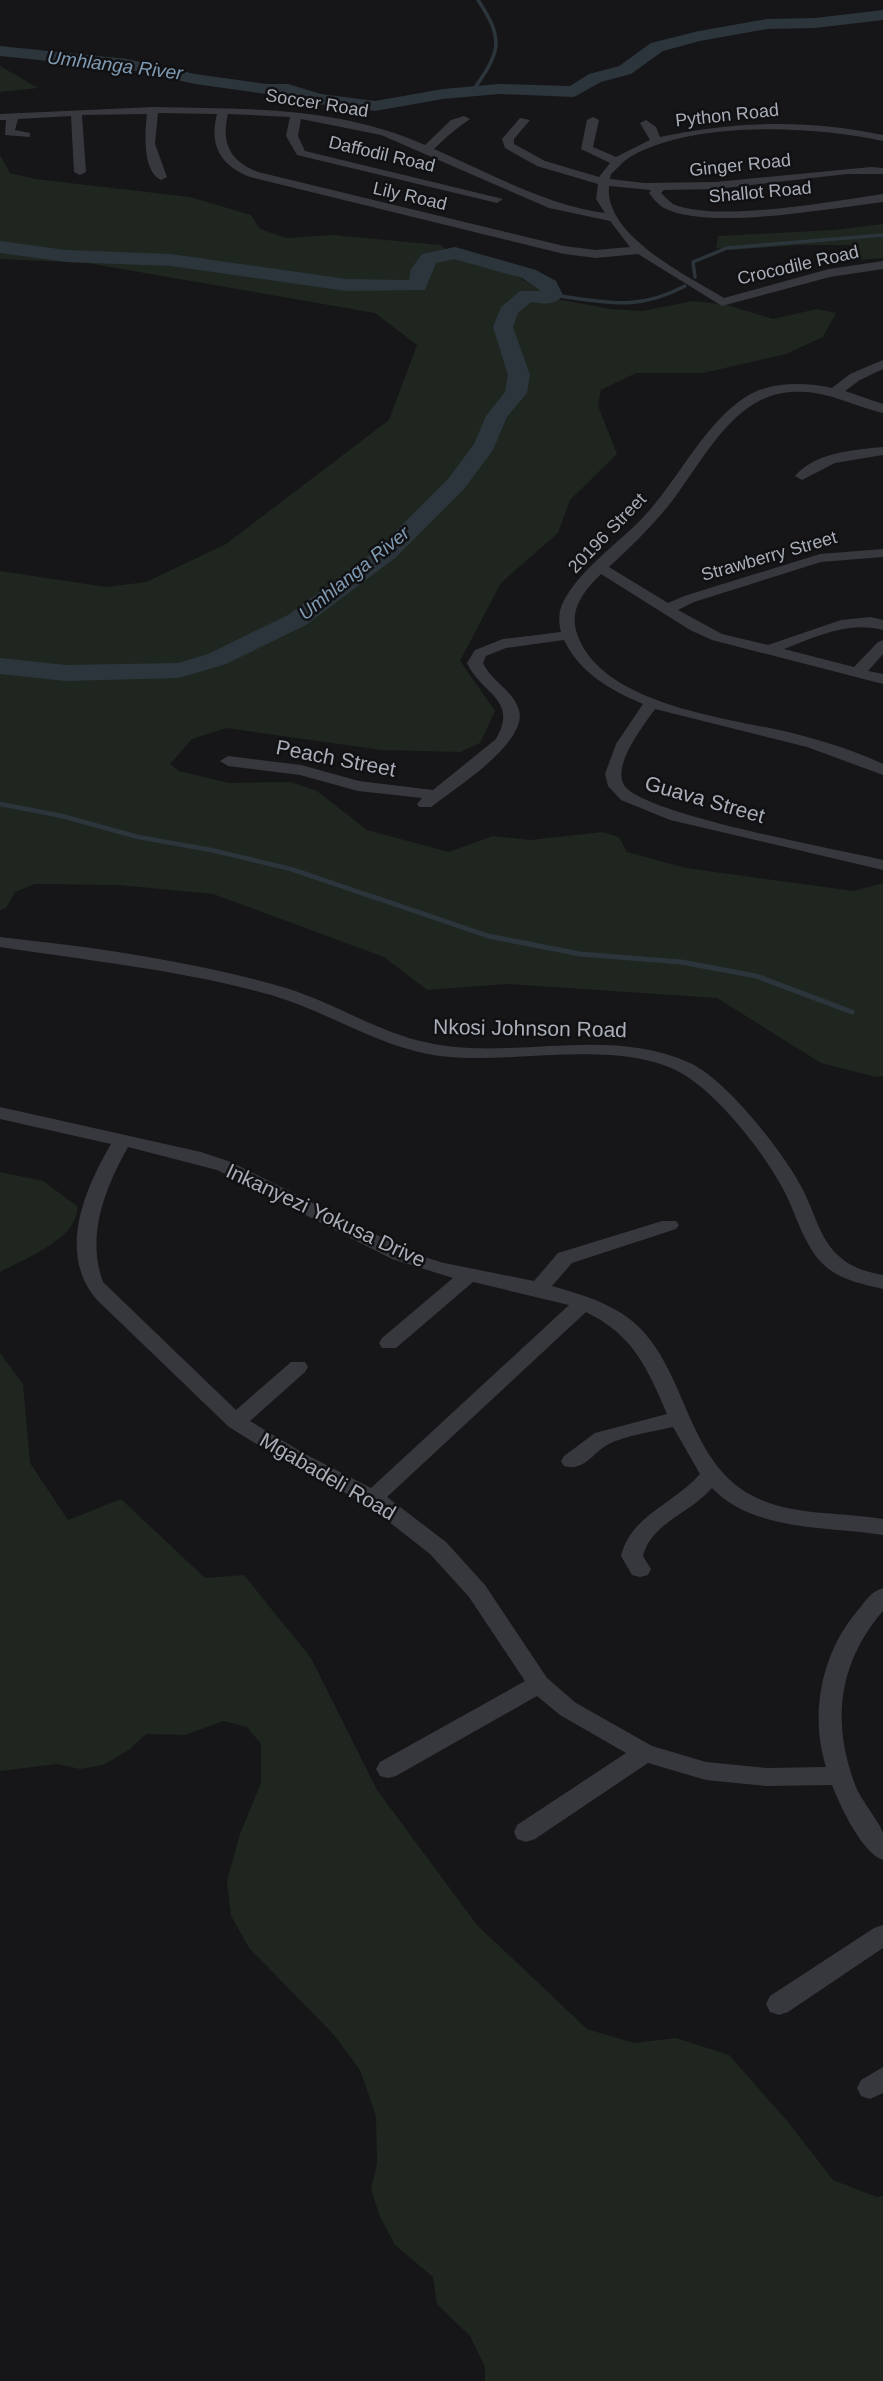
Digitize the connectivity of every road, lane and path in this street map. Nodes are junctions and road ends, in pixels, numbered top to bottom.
1 (152, 110) junction
2 (223, 110) junction
3 (76, 112) junction
4 (296, 114) junction
5 (6, 117) edge
6 (464, 118) dead end
7 (524, 120) dead end
8 (593, 120) dead end
9 (646, 123) dead end
10 (26, 135) dead end
11 (883, 138) edge
12 (656, 141) junction
13 (427, 149) junction
14 (615, 161) junction
15 (883, 171) edge
16 (80, 173) dead end
17 (161, 177) dead end
18 (601, 181) junction
19 (660, 187) junction
20 (883, 198) edge
21 (497, 199) dead end
22 (612, 218) junction
23 (641, 250) junction
24 (883, 265) edge
25 (883, 364) edge
26 (835, 392) junction
27 (883, 409) edge
28 (883, 451) edge
29 (802, 476) dead end
30 (883, 553) edge
31 (601, 568) junction
32 (668, 609) junction
33 (883, 625) edge
34 (569, 635) junction
35 (883, 645) edge
36 (769, 650) junction
37 (859, 671) junction
38 (883, 679) edge
39 (652, 702) junction
40 (228, 761) dead end
41 (883, 769) edge
42 (883, 865) edge
43 (0, 943) edge
44 (0, 1113) edge
45 (122, 1139) junction
46 (670, 1225) dead end
47 (470, 1275) junction
48 (883, 1282) edge
49 (539, 1288) junction
50 (583, 1303) junction
51 (389, 1343) dead end
52 (298, 1367) dead end
53 (679, 1418) junction
54 (236, 1422) junction
55 (572, 1461) dead end
56 (710, 1476) junction
57 (373, 1498) junction
58 (883, 1527) edge
59 (640, 1569) dead end
60 (883, 1596) edge
61 (539, 1684) junction
62 (645, 1753) junction
63 (387, 1769) dead end
64 (839, 1776) junction
65 (526, 1832) dead end
66 (883, 1850) edge
67 (883, 1935) edge
68 (779, 2004) dead end

1 - 2 street, Soccer Road
1 - 3 street, Soccer Road
1 - 17 street
2 - 4 street, Soccer Road
2 - 23 street, Lily Road
3 - 5 street, Soccer Road
3 - 16 street
4 - 13 street, Soccer Road
4 - 21 street, Daffodil Road
5 - 10 street
6 - 13 street
7 - 18 street, Ginger Road
8 - 14 street
9 - 12 street
11 - 12 street, Python Road
12 - 14 street, Python Road
13 - 22 street, Soccer Road
14 - 18 street, Python Road
15 - 19 street, Ginger Road
18 - 19 street, Ginger Road
18 - 22 street
19 - 20 street, Shallot Road
22 - 23 street
23 - 24 street, Crocodile Road
25 - 26 street
26 - 27 street, 20196 Street
26 - 31 street, 20196 Street
28 - 29 street
30 - 32 street, Strawberry Street
31 - 32 street
31 - 34 street, 20196 Street
32 - 36 street
33 - 36 street
34 - 39 street
34 - 40 street, Peach Street
35 - 37 street
36 - 37 street
37 - 38 street
39 - 41 street
39 - 42 street, Guava Street
43 - 48 street, Nkosi Johnson Road
44 - 45 street, Inkanyezi Yokusa Drive
45 - 47 street, Inkanyezi Yokusa Drive
45 - 54 street, Mgabadeli Road
46 - 49 street
47 - 49 street, Inkanyezi Yokusa Drive
47 - 51 street
49 - 50 street, Inkanyezi Yokusa Drive
50 - 53 street, Inkanyezi Yokusa Drive
50 - 57 street
52 - 54 street
53 - 55 street
53 - 56 street, Inkanyezi Yokusa Drive
54 - 57 street, Mgabadeli Road
56 - 58 street, Inkanyezi Yokusa Drive
56 - 59 street
57 - 61 street, Mgabadeli Road
60 - 64 street
61 - 62 street, Mgabadeli Road
61 - 63 street
62 - 64 street, Mgabadeli Road
62 - 65 street
64 - 66 street
67 - 68 street

